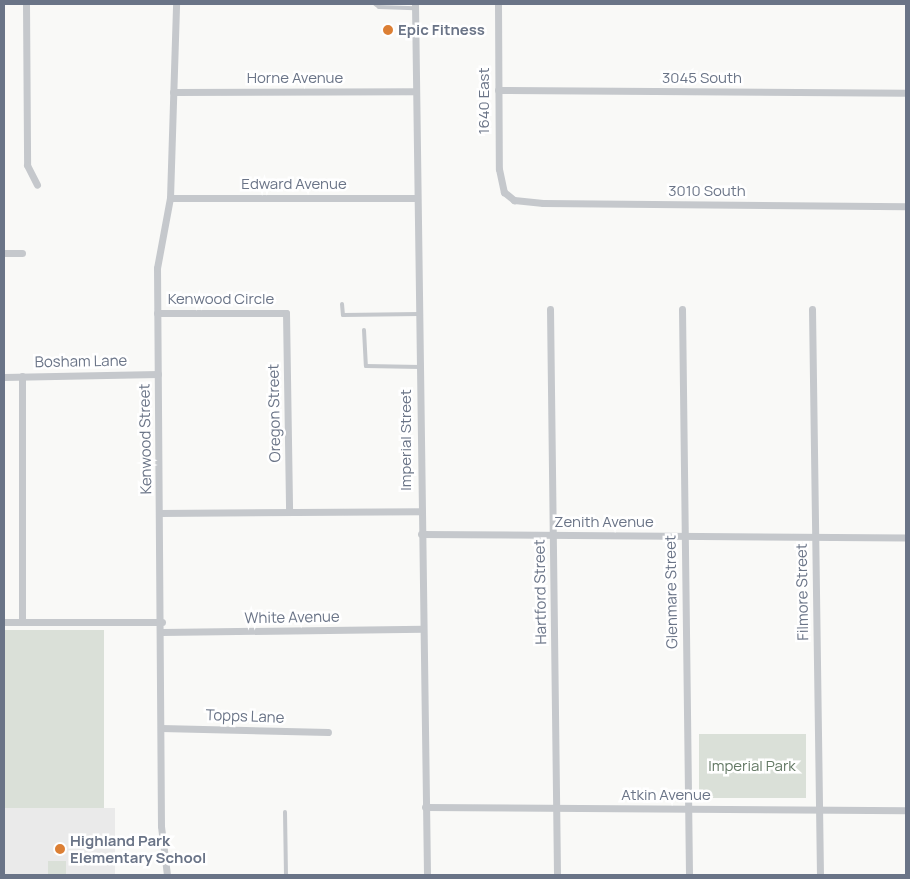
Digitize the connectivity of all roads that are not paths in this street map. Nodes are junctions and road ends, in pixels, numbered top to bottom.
1 (26, 4) edge
2 (176, 4) edge
3 (375, 4) edge
4 (498, 4) edge
5 (415, 6) edge
6 (498, 90) junction
7 (416, 91) junction
8 (173, 92) junction
9 (906, 92) edge
10 (37, 185) dead end
11 (508, 196) joint
12 (170, 198) junction
13 (417, 198) junction
14 (906, 206) edge
15 (4, 252) edge
16 (22, 253) dead end
17 (342, 304) dead end
18 (550, 309) dead end
19 (682, 309) dead end
20 (812, 309) dead end
21 (157, 313) junction
22 (286, 313) joint
23 (419, 314) junction
24 (364, 330) dead end
25 (420, 367) junction
26 (158, 374) junction
27 (22, 376) junction
28 (4, 377) edge
29 (421, 511) junction
30 (290, 512) junction
31 (160, 513) junction
32 (421, 534) junction
33 (553, 535) junction
34 (684, 536) junction
35 (815, 536) junction
36 (906, 537) edge
37 (4, 622) edge
38 (22, 622) junction
39 (162, 622) junction
40 (422, 629) junction
41 (162, 632) junction
42 (161, 728) junction
43 (328, 732) dead end
44 (425, 807) junction
45 (556, 808) junction
46 (688, 809) junction
47 (819, 809) junction
48 (906, 810) edge
49 (285, 812) dead end
50 (167, 875) edge
51 (286, 875) edge
52 (427, 875) edge
53 (557, 875) edge
54 (689, 875) edge
55 (820, 875) edge

1 - 10 street
2 - 8 street, Kenwood Street
3 - 5 lane
4 - 6 street, 1640 East
5 - 7 street, Imperial Street
6 - 9 street, 3045 South
6 - 11 street, 1640 East
7 - 8 street, Horne Avenue
7 - 13 street, Imperial Street
8 - 12 street, Kenwood Street
11 - 14 street, 3010 South
12 - 13 street, Edward Avenue
12 - 21 street, Kenwood Street
13 - 23 street, Imperial Street
15 - 16 street
17 - 23 lane
18 - 33 street, Hartford Street
19 - 34 street, Glenmare Street
20 - 35 street, Filmore Street
21 - 22 street, Kenwood Circle
21 - 26 street, Kenwood Street
22 - 30 street, Oregon Street
23 - 25 street, Imperial Street
24 - 25 lane
25 - 29 street, Imperial Street
26 - 27 street, Bosham Lane
26 - 31 street, Kenwood Street
27 - 28 street, Bosham Lane
27 - 38 street
29 - 30 street
29 - 32 street, Imperial Street
30 - 31 street
31 - 39 street, Kenwood Street
32 - 33 street, Zenith Avenue
32 - 40 street, Imperial Street
33 - 34 street, Zenith Avenue
33 - 45 street, Hartford Street
34 - 35 street, Zenith Avenue
34 - 46 street, Glenmare Street
35 - 36 street, Zenith Avenue
35 - 47 street, Filmore Street
37 - 38 street
38 - 39 street
39 - 41 street, Kenwood Street
40 - 41 street, White Avenue
40 - 44 street, Imperial Street
41 - 42 street, Kenwood Street
42 - 43 street, Topps Lane
42 - 50 street, Kenwood Street
44 - 45 street, Atkin Avenue
44 - 52 street, Imperial Street
45 - 46 street, Atkin Avenue
45 - 53 street, Hartford Street
46 - 47 street, Atkin Avenue
46 - 54 street, Glenmare Street
47 - 48 street, Atkin Avenue
47 - 55 street, Filmore Street
49 - 51 lane

